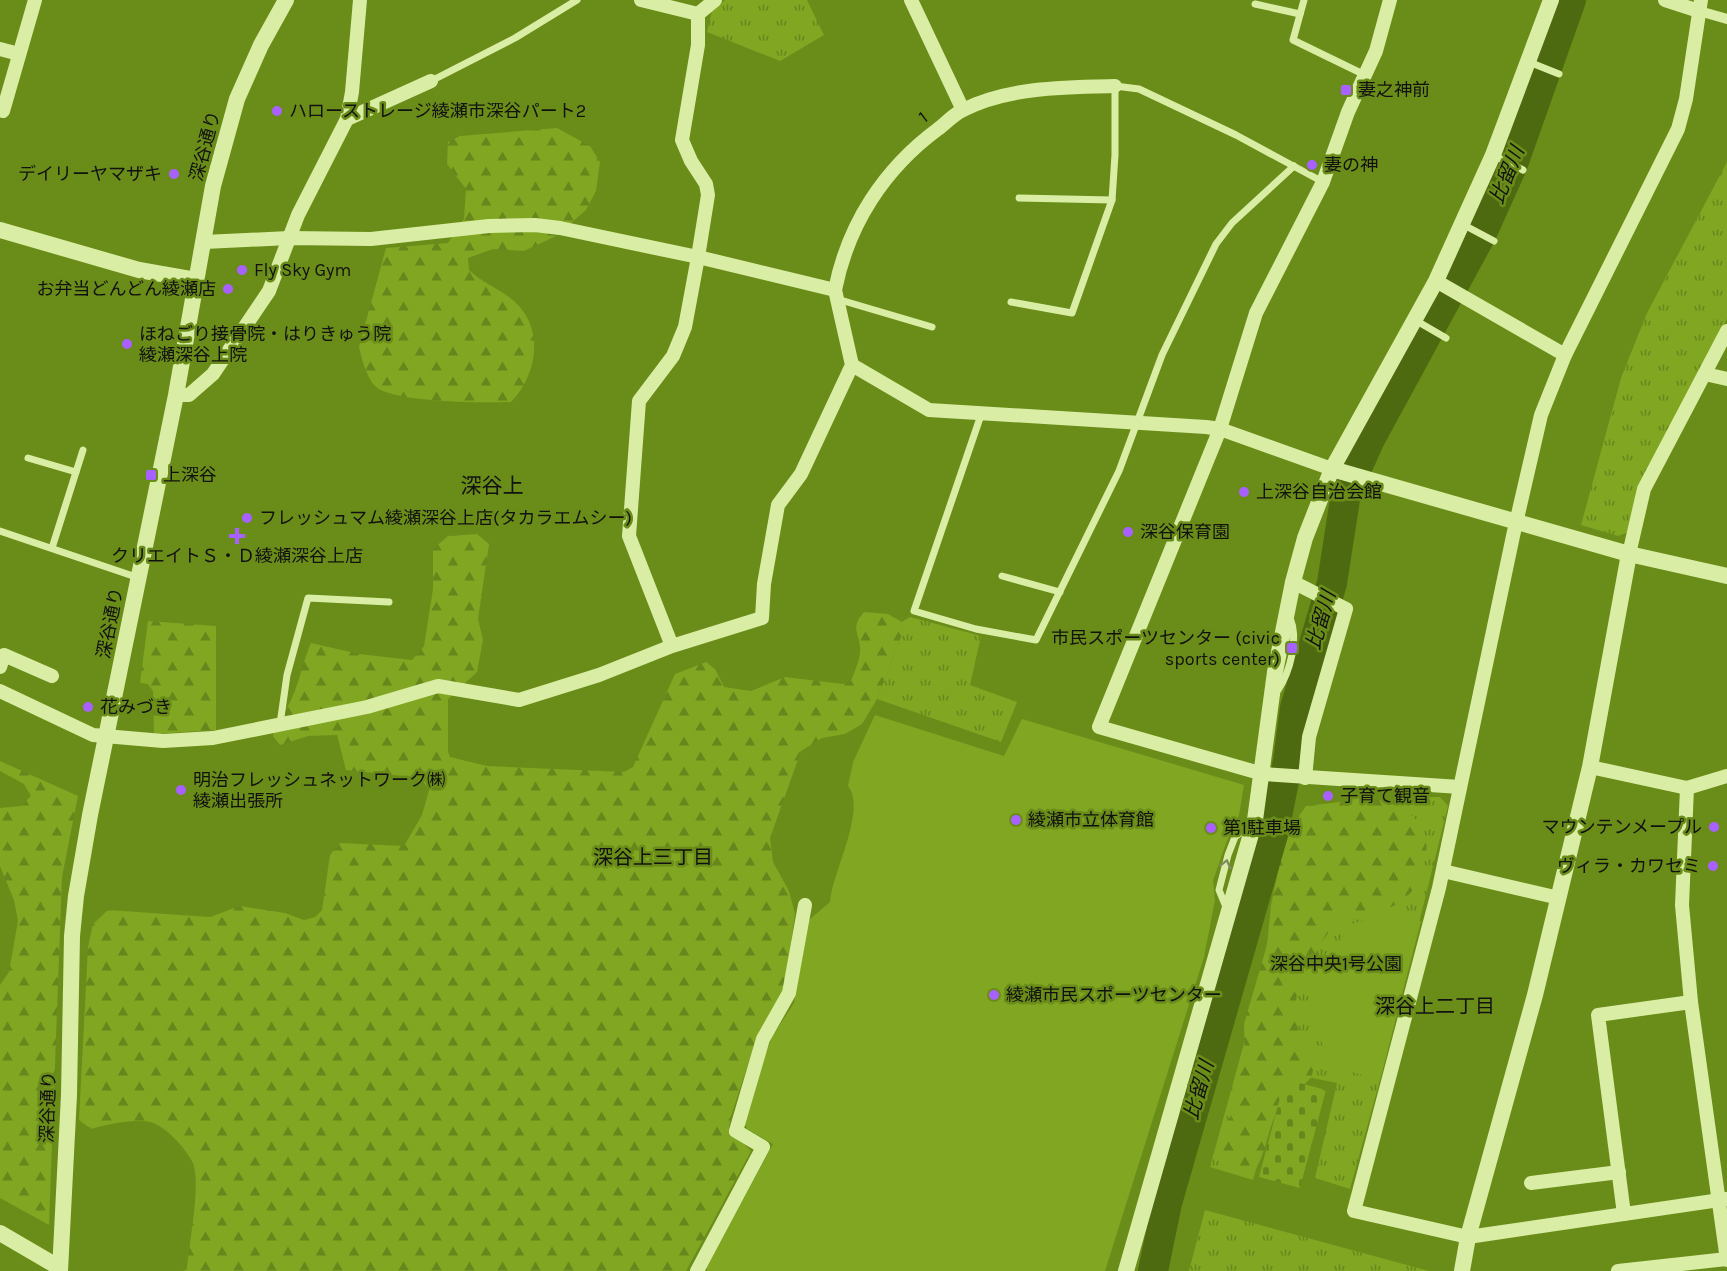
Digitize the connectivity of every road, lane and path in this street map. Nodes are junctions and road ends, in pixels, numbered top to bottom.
1 (34, 0) edge
2 (286, 0) edge
3 (360, 0) edge
4 (578, 0) edge
5 (641, 0) edge
6 (715, 0) edge
7 (911, 0) edge
8 (1304, 0) edge
9 (1390, 0) edge
10 (1551, 0) edge
11 (1665, 0) edge
12 (1255, 4) dead end
13 (1700, 6) edge
14 (698, 14) junction
15 (1300, 14) junction
16 (1727, 19) edge
17 (0, 49) edge
18 (19, 54) junction
19 (1532, 64) junction
20 (1559, 74) dead end
21 (1365, 75) junction
22 (431, 81) joint
23 (1115, 86) junction
24 (963, 110) junction
25 (3, 111) dead end
26 (347, 119) junction
27 (1497, 157) junction
28 (1294, 166) junction
29 (1523, 170) dead end
30 (1323, 182) junction
31 (1019, 198) dead end
32 (1112, 200) junction
33 (1467, 226) junction
34 (0, 230) edge
35 (289, 238) junction
36 (1494, 240) dead end
37 (204, 242) junction
38 (698, 257) junction
39 (196, 280) junction
40 (1441, 283) junction
41 (836, 294) junction
42 (1011, 302) dead end
43 (1419, 322) junction
44 (932, 327) dead end
45 (1727, 332) edge
46 (1446, 338) dead end
47 (1565, 355) junction
48 (852, 366) junction
49 (1705, 374) junction
50 (1727, 379) edge
51 (176, 395) junction
52 (981, 415) junction
53 (1137, 424) junction
54 (1220, 429) junction
55 (83, 450) dead end
56 (28, 458) dead end
57 (1338, 471) junction
58 (76, 472) junction
59 (1516, 522) junction
60 (0, 532) edge
61 (52, 548) junction
62 (1629, 554) junction
63 (1002, 576) dead end
64 (1727, 576) edge
65 (139, 578) junction
66 (1293, 582) junction
67 (1060, 592) junction
68 (389, 602) dead end
69 (672, 646) junction
70 (0, 667) edge
71 (52, 676) dead end
72 (0, 691) edge
73 (280, 724) junction
74 (107, 737) junction
75 (1590, 767) junction
76 (1270, 775) junction
77 (1727, 776) edge
78 (1301, 778) junction
79 (1460, 787) junction
80 (1687, 788) junction
81 (1443, 871) junction
82 (1559, 898) junction
83 (805, 905) dead end
84 (1691, 1002) junction
85 (1619, 1172) junction
86 (1531, 1183) dead end
87 (1721, 1204) edge
88 (1624, 1214) junction
89 (0, 1233) edge
90 (1468, 1237) junction
91 (1726, 1256) edge
92 (60, 1270) edge
93 (697, 1271) edge
94 (1126, 1271) edge
95 (1462, 1271) edge
96 (1618, 1271) edge

1 - 18 street
2 - 37 street, 深谷通り
3 - 26 street
4 - 22 lane
5 - 14 street
6 - 14 street
7 - 24 street
8 - 15 lane
9 - 21 street
10 - 19 street
11 - 13 street
12 - 15 lane
13 - 16 street
13 - 47 street
14 - 38 street
15 - 21 lane
17 - 18 street
18 - 25 street
19 - 20 lane
19 - 27 street
21 - 30 street
22 - 26 street
23 - 24 street, 1
23 - 28 lane, 1
23 - 32 lane
24 - 41 street, 1
26 - 35 street
27 - 29 lane
27 - 33 street
28 - 30 lane, 1
28 - 53 lane
30 - 54 street
31 - 32 lane
32 - 42 lane
33 - 36 lane
33 - 40 street
34 - 39 street
35 - 37 street
35 - 38 street
35 - 51 street
37 - 39 street, 深谷通り
38 - 41 street
38 - 69 street
39 - 51 street, 深谷通り
40 - 43 street
40 - 47 street
41 - 44 lane
41 - 48 street
43 - 46 lane
43 - 57 street
45 - 49 street
47 - 59 street
48 - 52 street
48 - 69 street
49 - 50 street
49 - 62 street
51 - 65 street, 深谷通り
52 - 53 street
52 - 67 lane
53 - 54 street
53 - 67 lane
54 - 57 street
54 - 76 street
55 - 58 lane
56 - 58 lane
57 - 59 street
57 - 66 street
58 - 61 lane
59 - 62 street
59 - 79 street
60 - 61 lane
61 - 65 lane
62 - 64 street
62 - 75 street
63 - 67 lane
65 - 74 street, 深谷通り
66 - 76 street
66 - 78 street
68 - 73 lane
69 - 73 street
70 - 71 street
72 - 74 street
73 - 74 street
74 - 92 street, 深谷通り
75 - 80 street
75 - 82 street
76 - 78 street
76 - 94 street
77 - 80 street
78 - 79 street
79 - 81 street
80 - 84 street
81 - 82 street
81 - 90 street
82 - 90 street
83 - 93 street
84 - 85 street
84 - 87 street
85 - 86 street
85 - 88 street
87 - 88 street
87 - 91 street
88 - 90 street
89 - 92 street
90 - 95 street
91 - 96 street

